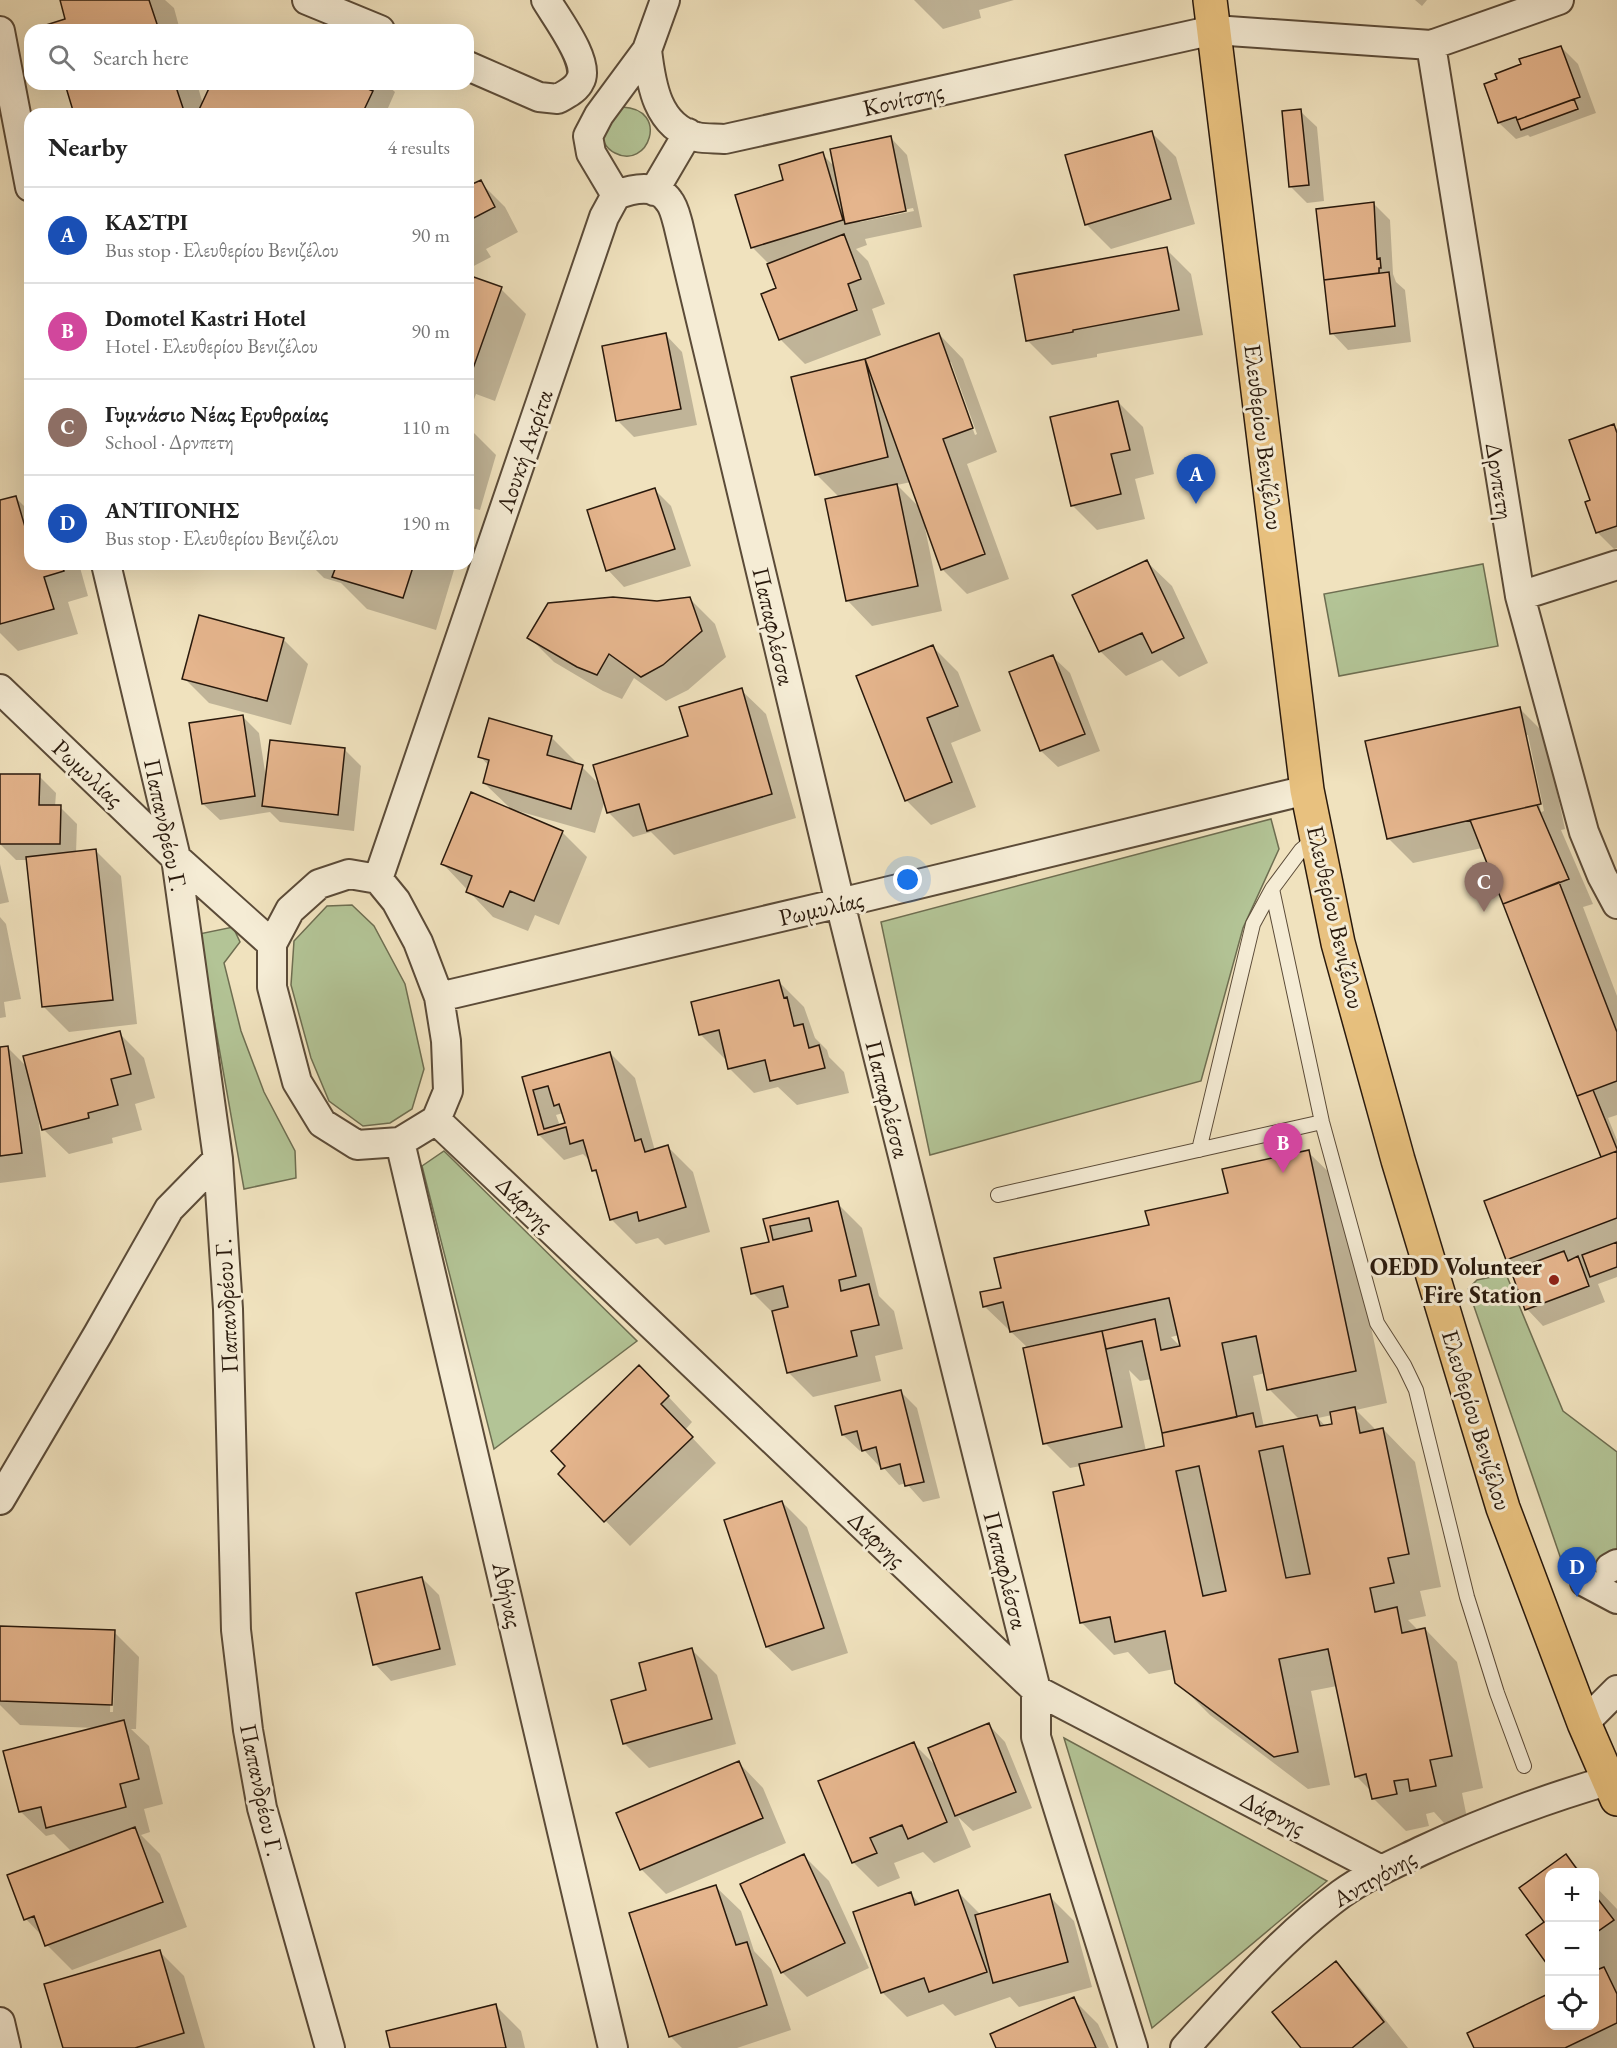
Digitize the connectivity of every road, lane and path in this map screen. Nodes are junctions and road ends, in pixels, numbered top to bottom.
1 (306, 0) edge
2 (546, 0) edge
3 (664, 0) edge
4 (1559, 0) edge
5 (1212, 15) edge
6 (365, 24) edge
7 (0, 31) edge
8 (1431, 45) junction
9 (647, 51) junction
10 (474, 69) edge
11 (574, 89) junction
12 (603, 109) junction
13 (688, 133) junction
14 (24, 157) edge
15 (654, 191) junction
16 (616, 195) junction
17 (1617, 565) edge
18 (107, 570) edge
19 (1520, 596) junction
20 (0, 689) edge
21 (1307, 790) junction
22 (1316, 836) junction
23 (176, 858) junction
24 (378, 879) junction
25 (1272, 889) junction
26 (840, 903) junction
27 (1617, 904) edge
28 (272, 944) junction
29 (439, 997) junction
30 (436, 1120) junction
31 (1322, 1122) junction
32 (400, 1142) junction
33 (1199, 1150) junction
34 (218, 1159) junction
35 (998, 1195) dead end
36 (0, 1500) edge
37 (1585, 1582) dead end
38 (1617, 1599) edge
39 (1036, 1690) junction
40 (1617, 1690) edge
41 (1584, 1722) junction
42 (1524, 1766) dead end
43 (1615, 1786) edge
44 (1381, 1870) junction
45 (0, 2022) edge
46 (6, 2048) edge
47 (330, 2048) edge
48 (613, 2048) edge
49 (1133, 2048) edge
50 (1185, 2048) edge

1 - 6 street
2 - 11 street
3 - 9 street
4 - 8 street
5 - 8 street, Κονίτσης
5 - 13 street, Κονίτσης
5 - 21 main road, Ελευθερίου Βενιζέλου
7 - 14 street
8 - 19 street, Δρνπετη
9 - 12 street
9 - 13 street, Κονίτσης
10 - 11 street
11 - 12 street
12 - 16 street
13 - 15 street
15 - 16 street
15 - 26 street, Παπαφλέσσα
16 - 24 street, Λουκή Ακρίτα
17 - 19 street
18 - 23 street, Παπανδρέου Γ.
19 - 27 street, Δρνπετη
20 - 23 street, Ρωμυλίας
21 - 22 main road, Ελευθερίου Βενιζέλου
21 - 26 street, Ρωμυλίας
22 - 25 lane
22 - 41 main road, Ελευθερίου Βενιζέλου
23 - 28 street, Ρωμυλίας
23 - 34 street, Παπανδρέου Γ.
24 - 28 street
24 - 29 street
25 - 31 lane
25 - 33 lane
26 - 29 street, Ρωμυλίας
26 - 39 street, Παπαφλέσσα
28 - 32 street
29 - 30 street
30 - 32 street
30 - 39 street, Δάφνης
31 - 33 lane
31 - 42 lane
32 - 48 street, Αθήνας
33 - 35 lane
34 - 36 street
34 - 47 street, Παπανδρέου Γ.
37 - 38 street
39 - 44 street, Δάφνης
39 - 49 street, Παπαφλέσσα
40 - 41 street
41 - 43 main road, Ελευθερίου Βενιζέλου
43 - 44 street, Αντιγόνης
44 - 50 street, Αντιγόνης
45 - 46 street

